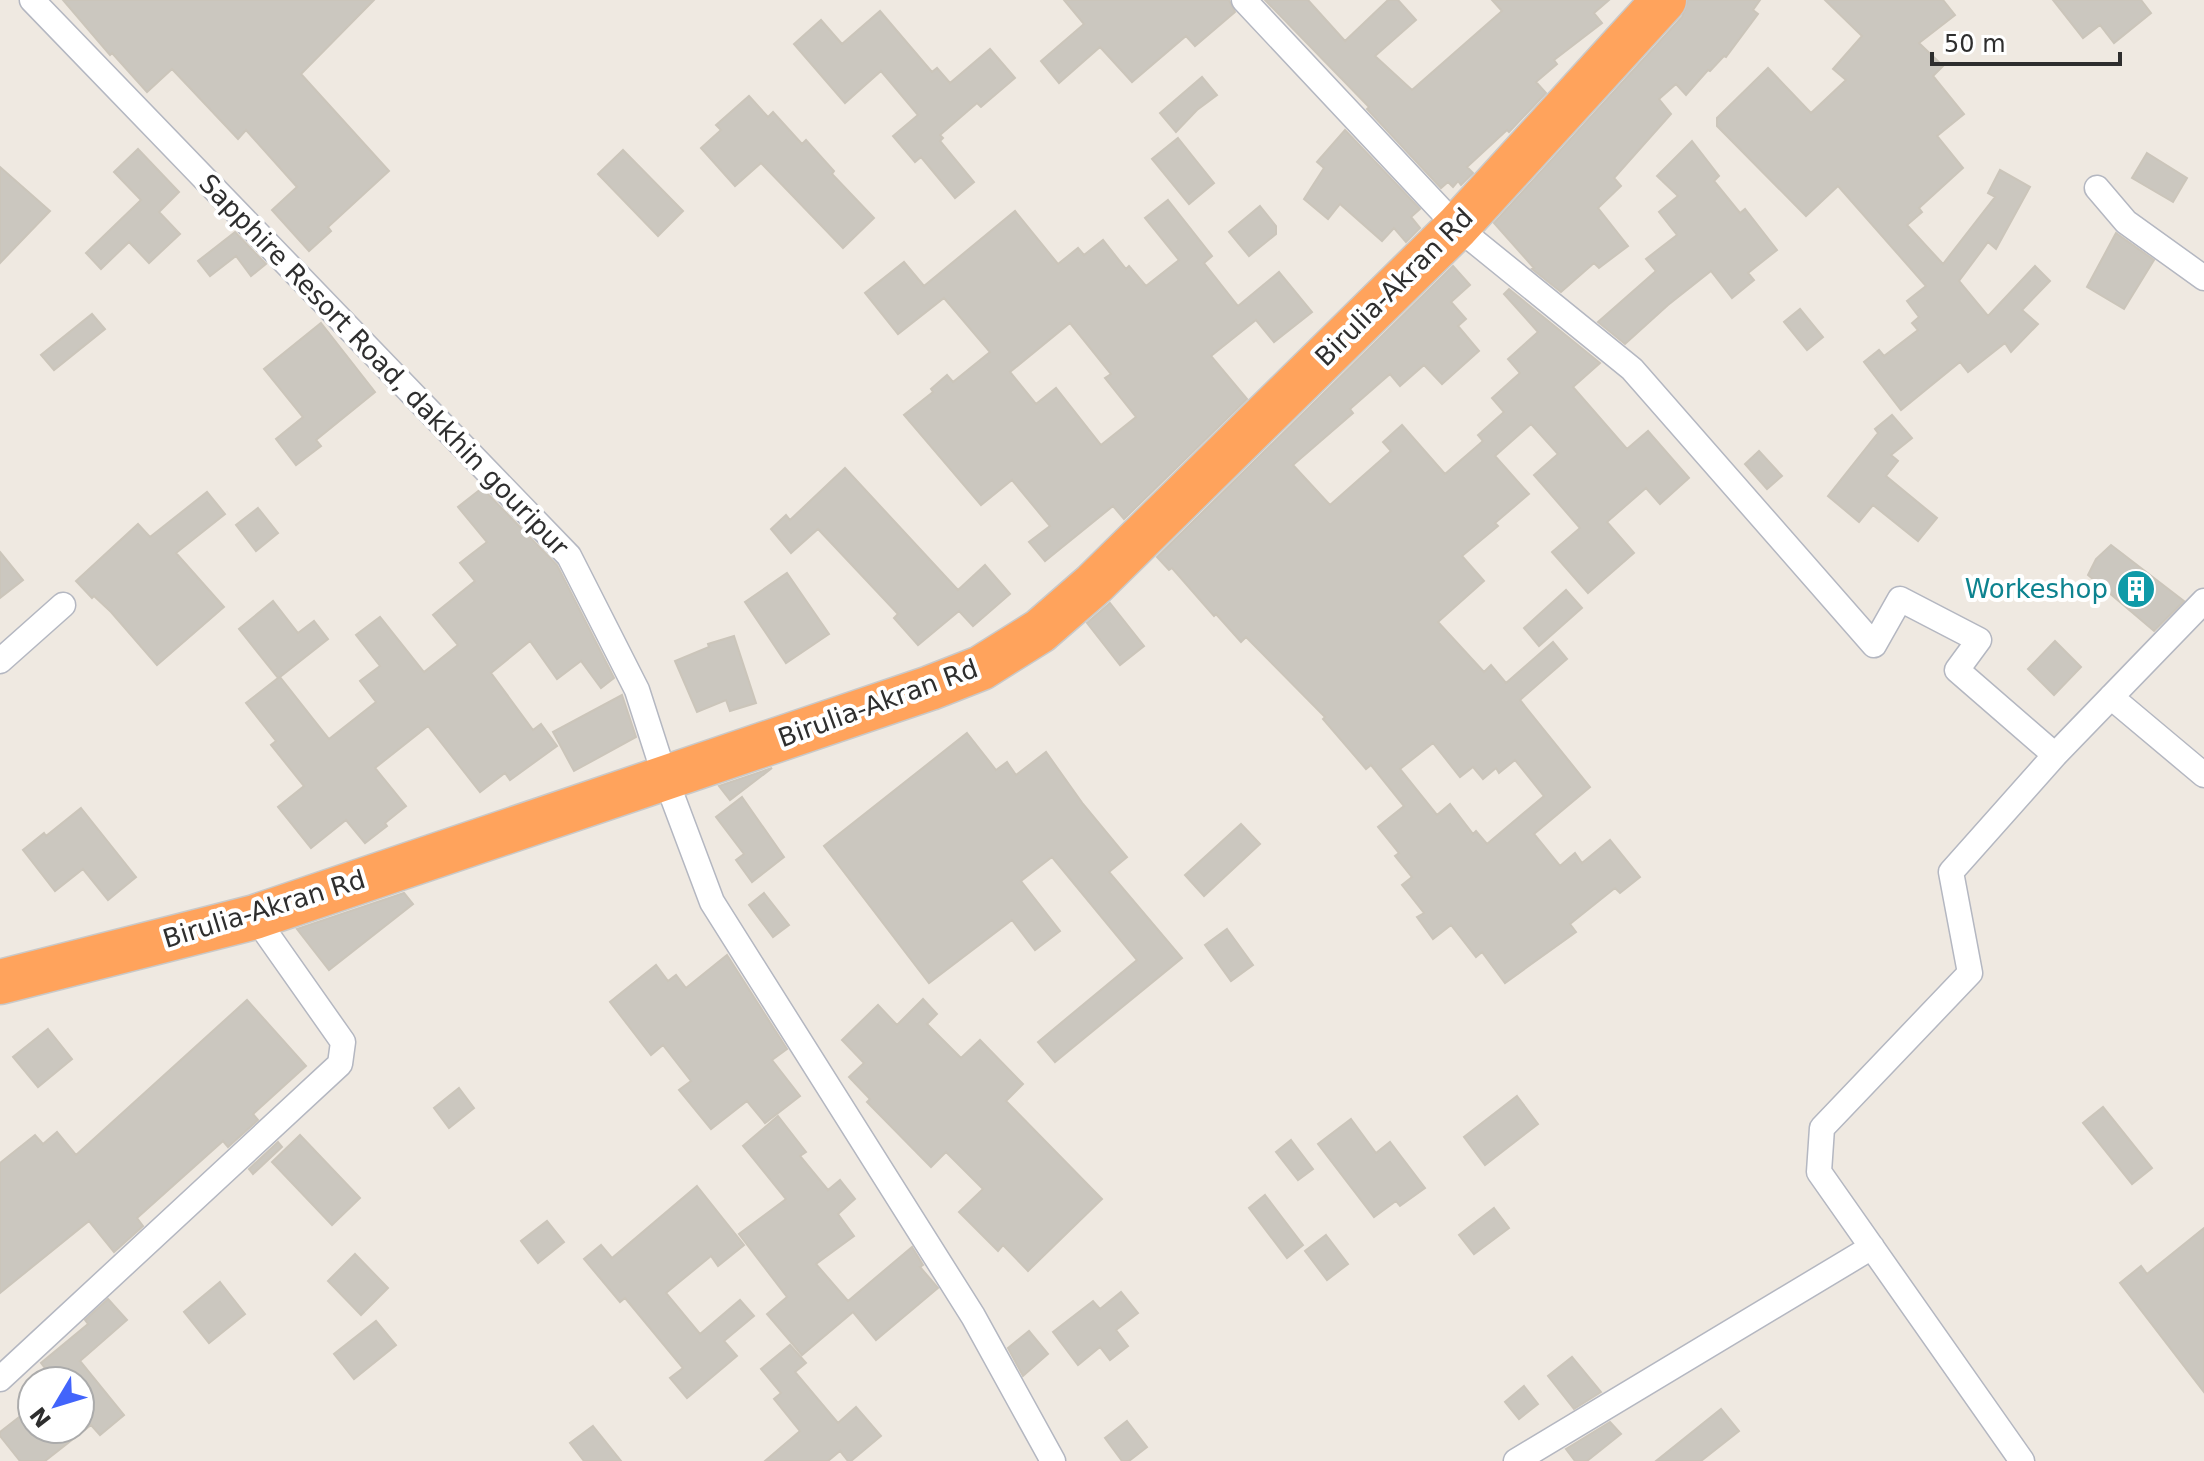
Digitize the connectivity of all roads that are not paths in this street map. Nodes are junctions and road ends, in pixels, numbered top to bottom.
1 (32, 0) edge
2 (1244, 0) edge
3 (1664, 0) edge
4 (2097, 188) dead end
5 (1457, 227) junction
6 (2204, 278) edge
7 (2204, 601) edge
8 (63, 605) dead end
9 (0, 661) edge
10 (2111, 697) junction
11 (2055, 755) junction
12 (2204, 775) edge
13 (665, 777) junction
14 (255, 917) junction
15 (0, 982) edge
16 (1872, 1247) junction
17 (0, 1379) edge
18 (1053, 1461) edge
19 (1516, 1461) edge
20 (2022, 1461) edge

1 - 13 street, Sapphire Resort Road, dakkhin gouripur
2 - 5 street
3 - 5 highway, Birulia-Akran Rd
4 - 6 street
5 - 11 street
5 - 13 highway, Birulia-Akran Rd
7 - 10 street
8 - 9 street
10 - 11 street
10 - 12 street
11 - 16 street
13 - 14 highway, Birulia-Akran Rd
13 - 18 street, Sapphire Resort Road, dakkhin gouripur
14 - 15 highway, Birulia-Akran Rd
14 - 17 street
16 - 19 street
16 - 20 street

